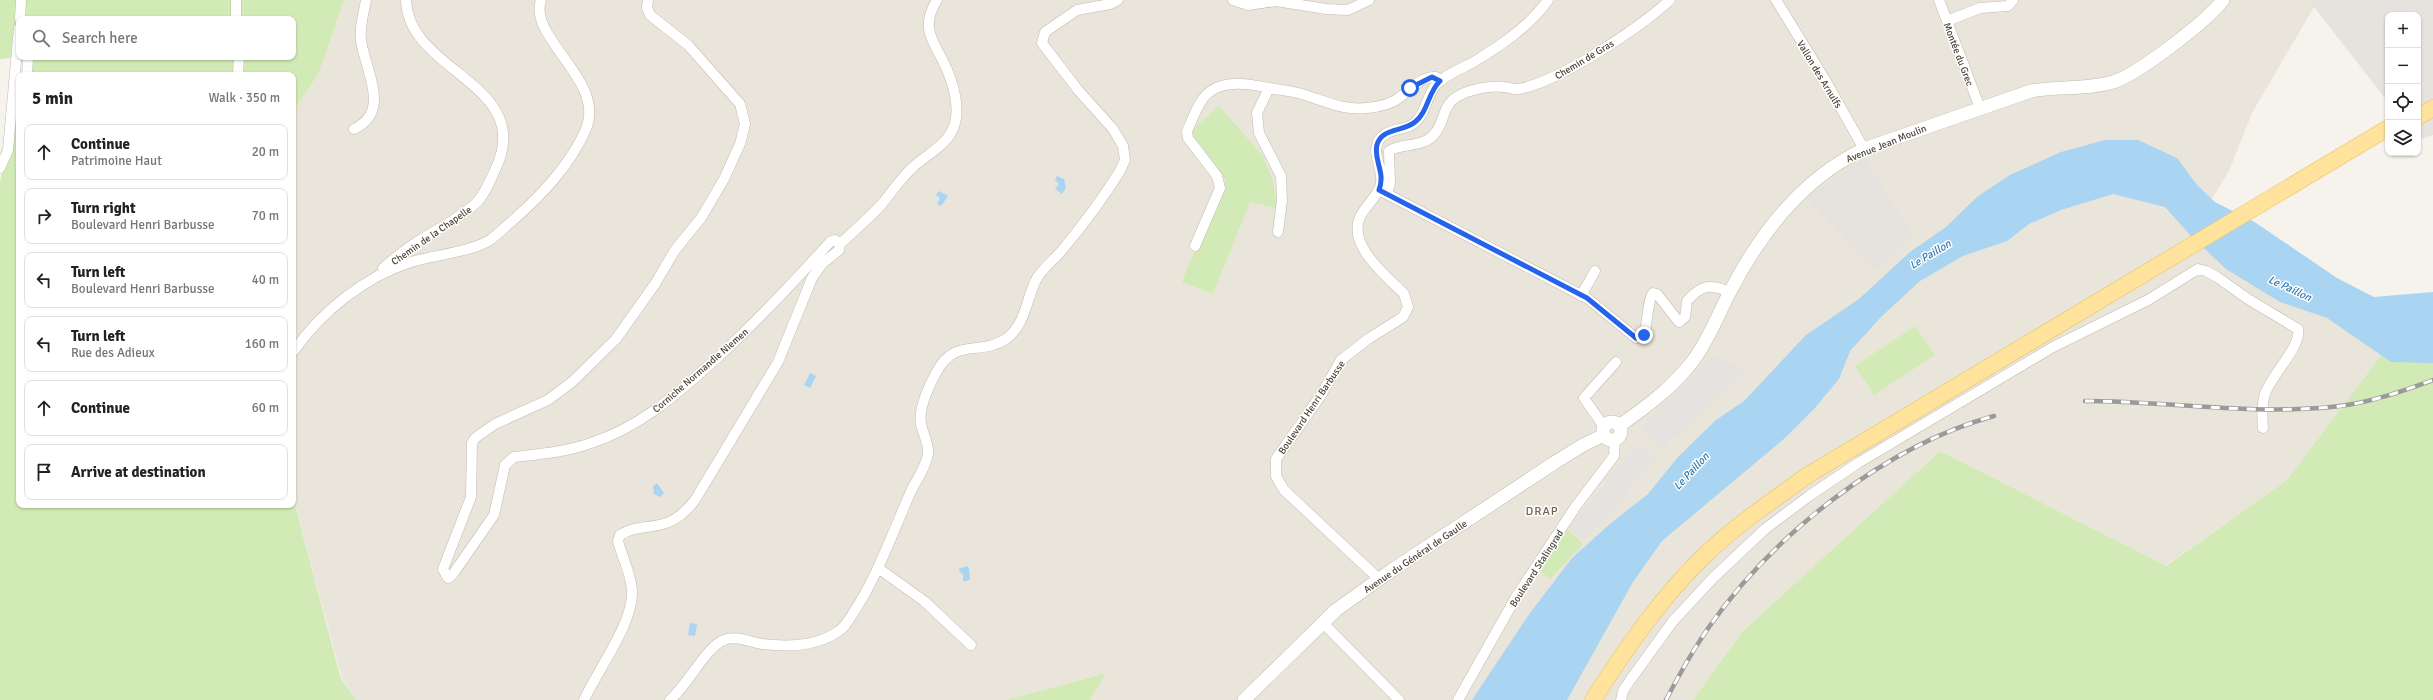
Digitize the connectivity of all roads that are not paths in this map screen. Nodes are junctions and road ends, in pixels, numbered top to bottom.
1 (21, 0) edge
2 (236, 0) edge
3 (366, 0) edge
4 (406, 0) edge
5 (541, 0) edge
6 (648, 0) edge
7 (937, 0) edge
8 (1118, 0) edge
9 (1233, 0) edge
10 (1369, 0) edge
11 (1548, 0) edge
12 (1670, 0) edge
13 (1776, 0) edge
14 (1939, 0) edge
15 (2012, 0) edge
16 (2223, 0) edge
17 (21, 16) edge
18 (236, 16) edge
19 (1947, 21) junction
20 (16, 60) edge
21 (28, 60) edge
22 (239, 60) edge
23 (27, 72) edge
24 (238, 72) edge
25 (1440, 81) junction
26 (1269, 88) junction
27 (2433, 102) edge
28 (1980, 108) junction
29 (2421, 108) edge
30 (2433, 108) edge
31 (2421, 115) edge
32 (354, 129) dead end
33 (2385, 131) edge
34 (1864, 149) junction
35 (0, 168) edge
36 (1383, 192) junction
37 (1278, 232) dead end
38 (840, 244) junction
39 (1195, 246) dead end
40 (2169, 262) junction
41 (1595, 271) dead end
42 (384, 273) junction
43 (1730, 292) junction
44 (1579, 295) junction
45 (296, 348) edge
46 (1616, 362) dead end
47 (2263, 428) dead end
48 (1608, 434) junction
49 (878, 568) junction
50 (1379, 579) junction
51 (1322, 622) junction
52 (972, 645) dead end
53 (584, 700) edge
54 (670, 700) edge
55 (1244, 700) edge
56 (1399, 700) edge
57 (1458, 700) edge
58 (1593, 700) edge
59 (1600, 700) edge
60 (1621, 700) edge

1 - 17 street
2 - 18 street
3 - 32 street
4 - 42 street, Chemin de la Chapelle
5 - 42 street
6 - 38 street, Corniche Normandie Niemen
7 - 38 street
8 - 49 street
9 - 10 street
11 - 25 street
12 - 36 street, Chemin de Gras
13 - 34 street, Vallon des Arnulfs
14 - 19 street, Montée du Grec
15 - 19 street
16 - 28 street, Avenue Jean Moulin
19 - 28 street, Montée du Grec
20 - 35 street
21 - 23 street
22 - 24 street
25 - 26 street
25 - 36 street
26 - 37 street
26 - 39 street
27 - 29 main road
28 - 34 street, Avenue Jean Moulin
30 - 31 main road
33 - 40 main road
34 - 43 street, Avenue Jean Moulin
36 - 44 street
36 - 50 street, Boulevard Henri Barbusse
38 - 53 street
40 - 58 main road
40 - 59 main road
41 - 44 street
42 - 45 street
43 - 44 street
43 - 48 street, Avenue Jean Moulin
46 - 48 street
47 - 60 street
48 - 50 street, Avenue du Général de Gaulle
48 - 57 street, Boulevard Stalingrad
49 - 52 street
49 - 54 street
50 - 51 street, Avenue du Général de Gaulle
51 - 55 street, Avenue du Général de Gaulle
51 - 56 street

